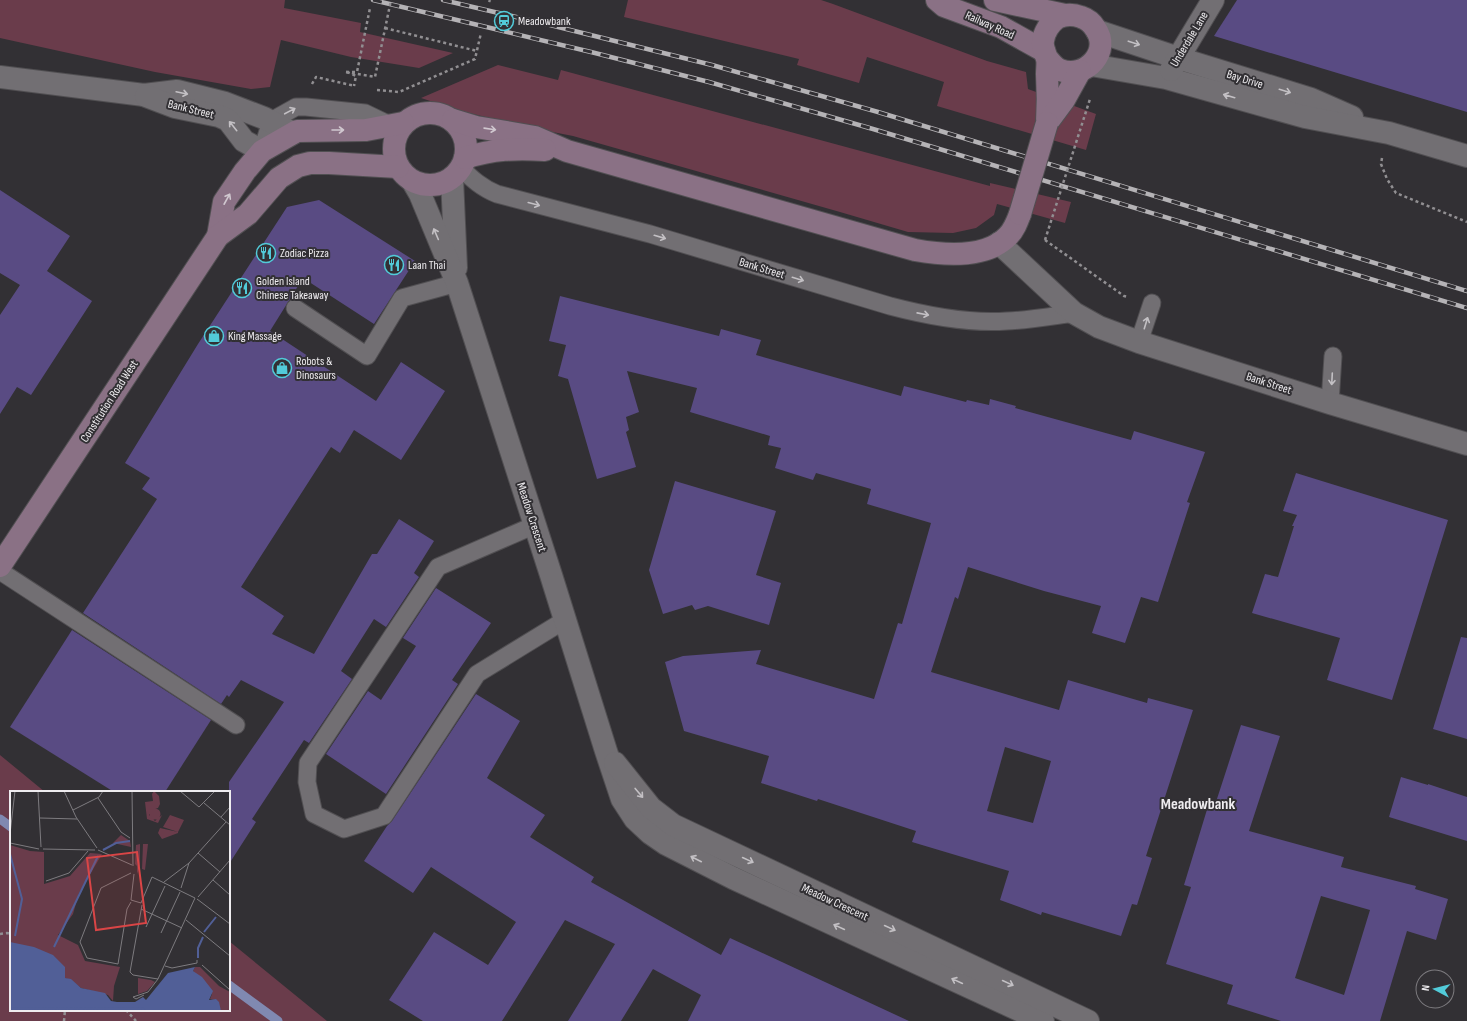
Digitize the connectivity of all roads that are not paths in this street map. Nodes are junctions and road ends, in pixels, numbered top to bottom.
1 (937, 0) edge
2 (995, 0) edge
3 (1212, 0) edge
4 (1065, 15) junction
5 (1097, 31) junction
6 (1045, 54) junction
7 (1178, 58) junction
8 (1086, 68) junction
9 (0, 77) edge
10 (1166, 78) junction
11 (144, 95) junction
12 (1056, 97) junction
13 (453, 120) junction
14 (271, 121) junction
15 (397, 125) junction
16 (293, 133) junction
17 (1389, 133) junction
18 (262, 151) junction
19 (566, 151) junction
20 (1467, 156) edge
21 (298, 166) junction
22 (459, 168) junction
23 (405, 174) junction
24 (218, 236) junction
25 (999, 243) junction
26 (457, 283) junction
27 (1152, 303) road end
28 (295, 308) dead end
29 (1074, 313) junction
30 (1139, 342) junction
31 (1333, 356) dead end
32 (1330, 403) junction
33 (1467, 444) edge
34 (535, 524) junction
35 (0, 566) edge
36 (0, 571) edge
37 (565, 620) junction
38 (236, 725) dead end
39 (606, 751) junction
40 (1043, 1021) edge
41 (1088, 1021) edge

1 - 6 main road, Railway Road
2 - 4 main road, Railway Road
3 - 7 street, Underdale Lane
4 - 5 main road
4 - 6 main road
5 -> 7 street, Bay Drive
5 - 8 main road
6 - 8 main road
6 - 12 main road
7 - 10 street, Underdale Lane
7 -> 17 street, Bay Drive
8 - 10 street, Bay Drive
8 - 12 main road
9 - 11 street, Bank Street
17 -> 10 street, Bay Drive
11 -> 14 street, Bank Street
18 -> 11 street, Bank Street
12 - 25 main road, bridge
13 - 15 main road
13 -> 19 main road
13 - 22 main road
14 -> 15 lane
14 - 16 street, Bank Street
14 - 18 lane
16 -> 15 main road
15 - 23 main road
16 - 18 main road
17 - 20 street, Bay Drive
18 - 21 main road
24 -> 18 main road, Constitution Road West
19 - 22 main road
19 - 25 main road
21 - 23 main road
21 - 24 main road, Constitution Road West
22 - 23 main road
22 - 26 street, Meadow Crescent
22 -> 29 lane, Bank Street
26 -> 23 street, Meadow Crescent
24 - 35 main road, Constitution Road West
25 - 29 street, Bank Street
26 - 28 lane
26 - 34 street, Meadow Crescent
30 -> 27 lane
29 - 30 street, Bank Street
30 - 32 street, Bank Street
31 -> 32 lane
32 - 33 street, Bank Street
34 - 37 street, Meadow Crescent
34 - 37 lane
36 - 38 lane
37 - 39 street, Meadow Crescent
40 -> 39 street, Meadow Crescent
39 -> 41 street, Meadow Crescent

